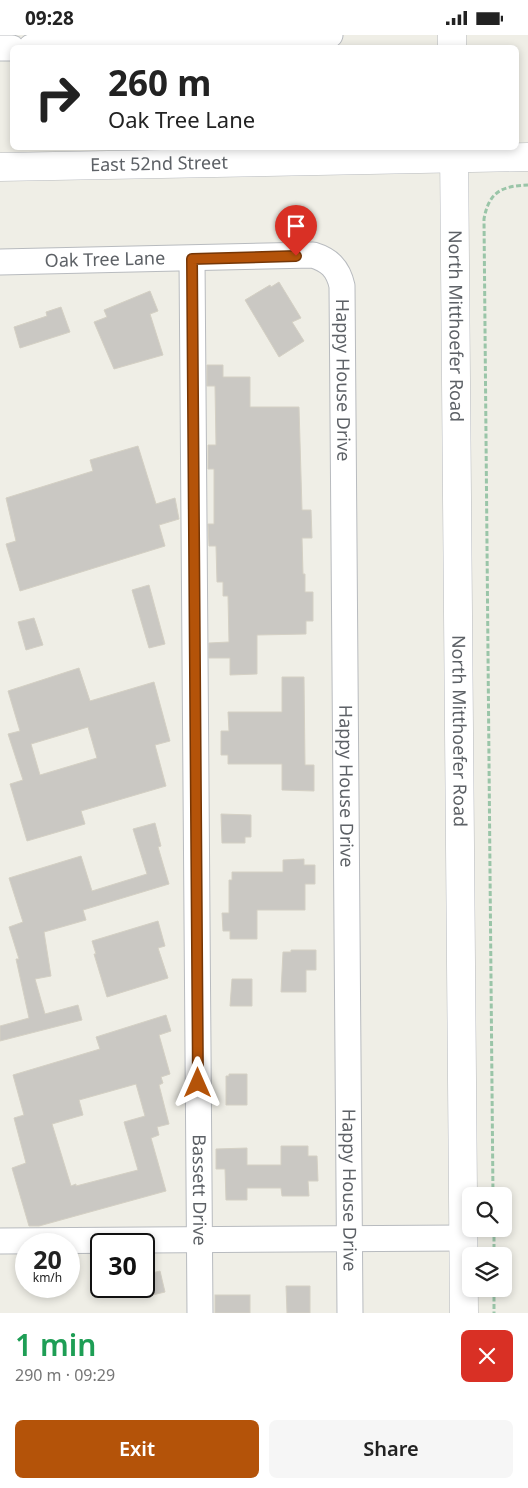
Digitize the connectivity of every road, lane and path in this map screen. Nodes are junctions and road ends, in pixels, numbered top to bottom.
1 (330, 35) edge
2 (200, 39) edge
3 (81, 45) edge
4 (454, 153) edge
5 (528, 157) edge
6 (0, 167) edge
7 (528, 185) edge
8 (192, 259) junction
9 (0, 262) edge
10 (329, 262) joint
11 (493, 1187) edge
12 (463, 1238) junction
13 (349, 1239) junction
14 (200, 1240) junction
15 (0, 1241) edge
16 (494, 1297) edge
17 (200, 1313) edge
18 (350, 1313) edge
19 (464, 1313) edge
20 (494, 1313) edge

1 - 2 street
2 - 3 street
4 - 5 main road, East 52nd Street
4 - 6 main road, East 52nd Street
4 - 12 main road, North Mitthoefer Road
7 - 11 path
8 - 9 street, Oak Tree Lane
8 - 10 street, Oak Tree Lane
8 - 14 street, Bassett Drive
10 - 13 street, Happy House Drive
12 - 13 street
12 - 19 main road, North Mitthoefer Road
13 - 14 street
13 - 18 street, Happy House Drive
14 - 15 street
14 - 17 street, Bassett Drive
16 - 20 path

